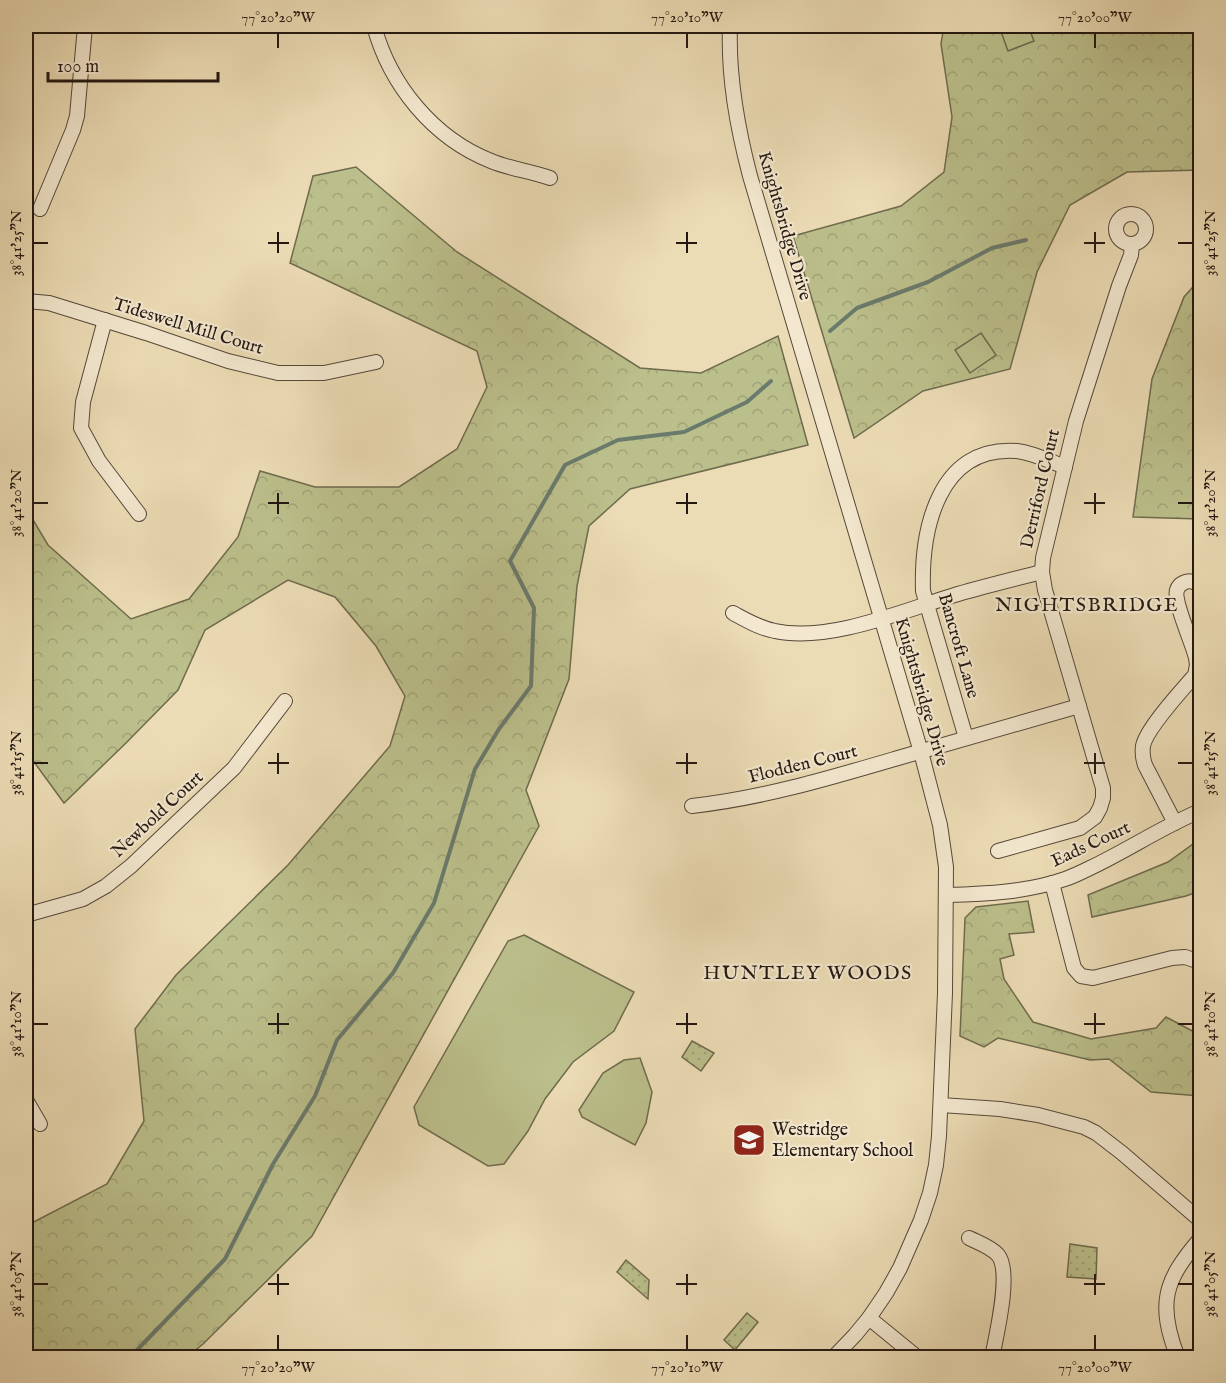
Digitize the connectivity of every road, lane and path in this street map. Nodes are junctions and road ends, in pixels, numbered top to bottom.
1 (85, 26) edge
2 (374, 26) edge
3 (730, 26) edge
4 (549, 178) dead end
5 (40, 209) dead end
6 (1132, 244) dead end
7 (26, 301) edge
8 (105, 320) junction
9 (376, 362) dead end
10 (1065, 467) junction
11 (139, 514) dead end
12 (1042, 572) junction
13 (1200, 586) edge
14 (927, 604) junction
15 (733, 613) dead end
16 (881, 618) junction
17 (1199, 663) edge
18 (285, 701) dead end
19 (1079, 706) junction
20 (966, 738) junction
21 (921, 752) junction
22 (692, 806) dead end
23 (1200, 811) edge
24 (1175, 823) junction
25 (998, 851) dead end
26 (1052, 883) junction
27 (947, 895) junction
28 (26, 915) edge
29 (1200, 962) edge
30 (26, 1100) edge
31 (941, 1105) junction
32 (39, 1124) dead end
33 (1200, 1220) edge
34 (969, 1238) dead end
35 (1200, 1239) edge
36 (869, 1318) junction
37 (833, 1358) edge
38 (918, 1358) edge
39 (992, 1358) edge
40 (1178, 1358) edge

1 - 5 street
2 - 4 street
3 - 16 street, Knightsbridge Drive
6 - 10 street, Derriford Court
7 - 8 street, Tideswell Mill Court
8 - 9 street, Tideswell Mill Court
8 - 11 street
10 - 12 street, Derriford Court
10 - 14 street, Bancroft Lane
12 - 14 street
12 - 19 street, Derriford Court
13 - 17 street
14 - 16 street
14 - 20 street, Bancroft Lane
15 - 16 street
16 - 21 street, Knightsbridge Drive
17 - 24 street
18 - 28 street, Newbold Court
19 - 20 street, Flodden Court
19 - 25 street, Derriford Court
20 - 21 street, Flodden Court
21 - 22 street, Flodden Court
21 - 27 street, Knightsbridge Drive
23 - 24 street, Eads Court
24 - 26 street, Eads Court
26 - 27 street, Eads Court
26 - 29 street
27 - 31 street, Knightsbridge Drive
30 - 32 street
31 - 33 street
31 - 36 street, Knightsbridge Drive
34 - 39 street
35 - 40 street
36 - 37 street, Knightsbridge Drive
36 - 38 street

